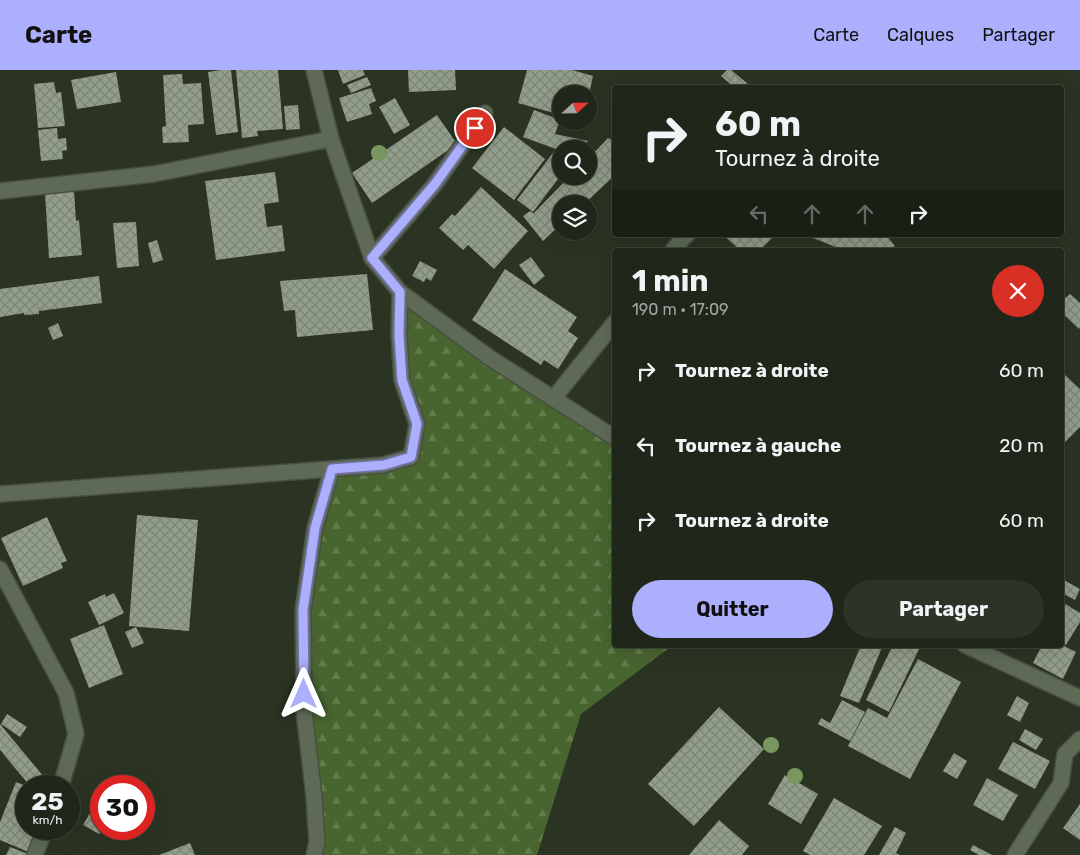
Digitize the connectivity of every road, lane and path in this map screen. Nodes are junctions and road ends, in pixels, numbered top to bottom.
1 (314, 70) edge
2 (485, 113) dead end
3 (331, 139) junction
4 (0, 191) edge
5 (685, 237) edge
6 (675, 248) edge
7 (372, 258) junction
8 (400, 292) junction
9 (612, 326) edge
10 (553, 399) junction
11 (612, 436) edge
12 (332, 469) junction
13 (0, 494) edge
14 (0, 569) edge
15 (972, 648) edge
16 (1080, 698) edge
17 (1080, 739) edge
18 (64, 775) edge
19 (41, 840) edge
20 (35, 855) edge
21 (314, 855) edge
22 (1015, 855) edge

1 - 3 street
2 - 7 street
3 - 4 street
3 - 7 street
5 - 6 street
7 - 8 street
8 - 10 street
8 - 12 street
9 - 10 street
10 - 11 street
12 - 13 street
12 - 21 street
14 - 18 street
15 - 16 street
17 - 22 street
19 - 20 street

